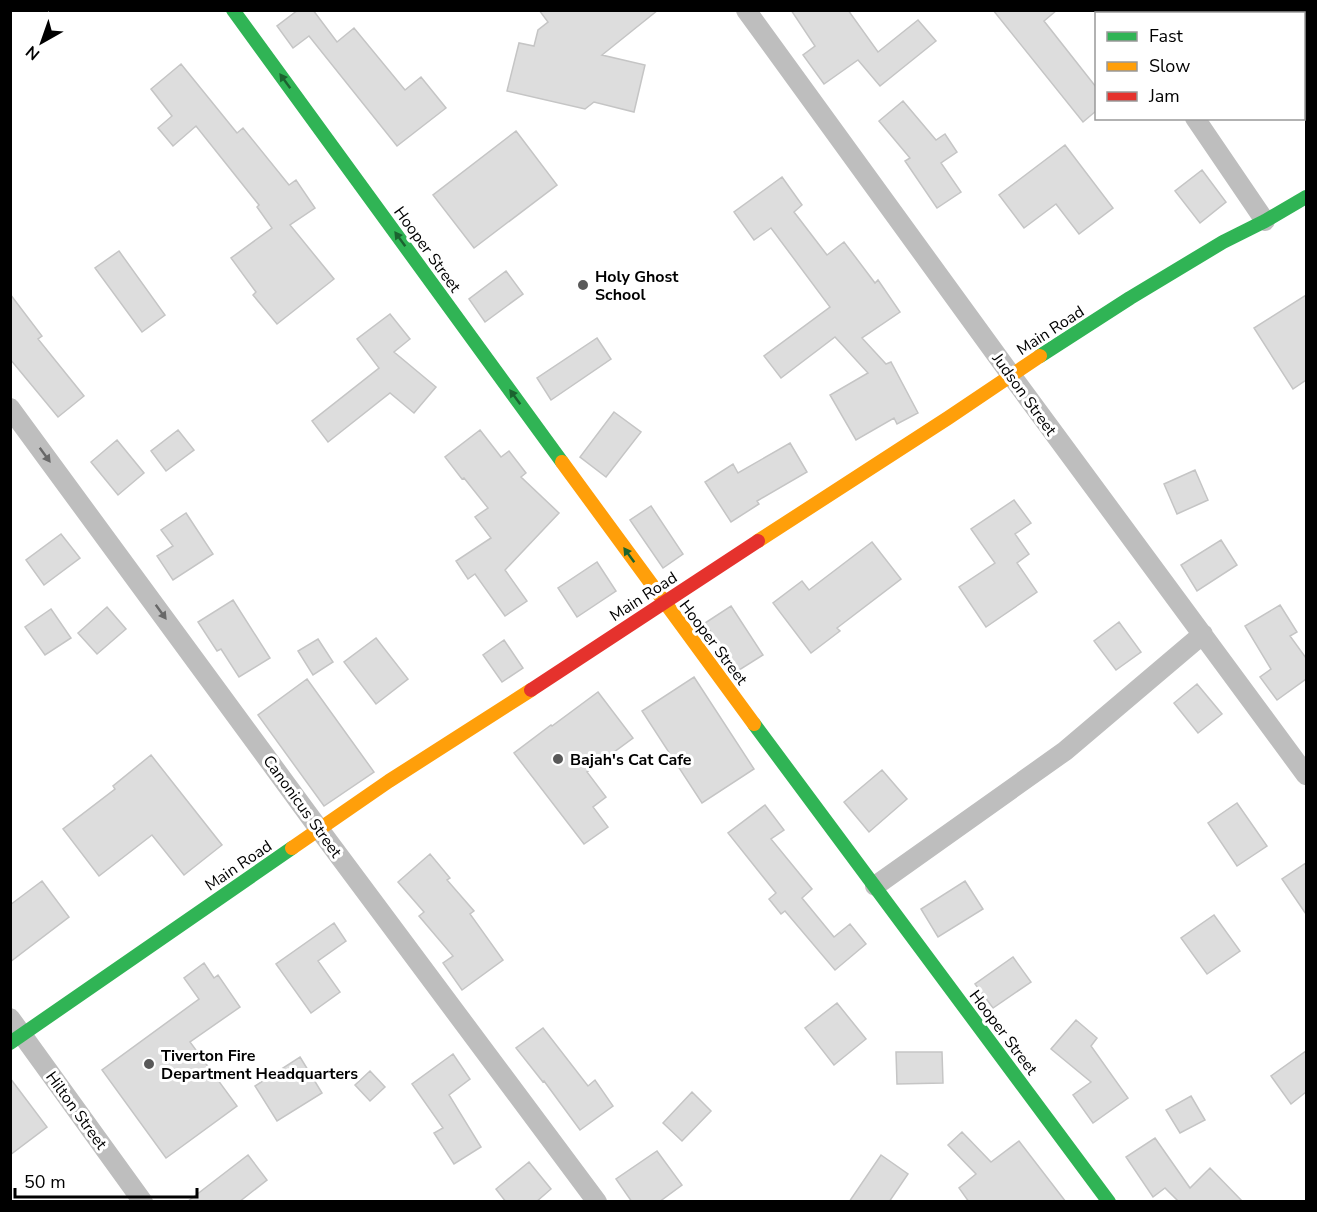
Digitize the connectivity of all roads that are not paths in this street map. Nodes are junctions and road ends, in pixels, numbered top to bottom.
1 (233, 10) edge
2 (746, 10) edge
3 (1196, 120) edge
4 (1306, 197) edge
5 (1265, 221) junction
6 (1011, 375) junction
7 (10, 408) edge
8 (664, 602) junction
9 (1203, 634) junction
10 (1306, 775) edge
11 (320, 829) junction
12 (875, 886) junction
13 (10, 1018) edge
14 (17, 1039) edge
15 (143, 1202) edge
16 (597, 1202) edge
17 (1109, 1202) edge

8 -> 1 main road, Hooper Street
2 - 6 street, Judson Street
3 - 5 street
4 - 5 main road, Main Road
5 - 6 main road, Main Road
6 - 8 main road, Main Road
6 - 9 street, Judson Street
7 -> 11 street, Canonicus Street
8 - 11 main road, Main Road
8 - 12 main road, Hooper Street
9 - 10 street, Judson Street
9 - 12 street
11 - 14 main road, Main Road
11 - 16 street, Canonicus Street
12 - 17 main road, Hooper Street
13 - 14 street, Hilton Street
14 - 15 street, Hilton Street

